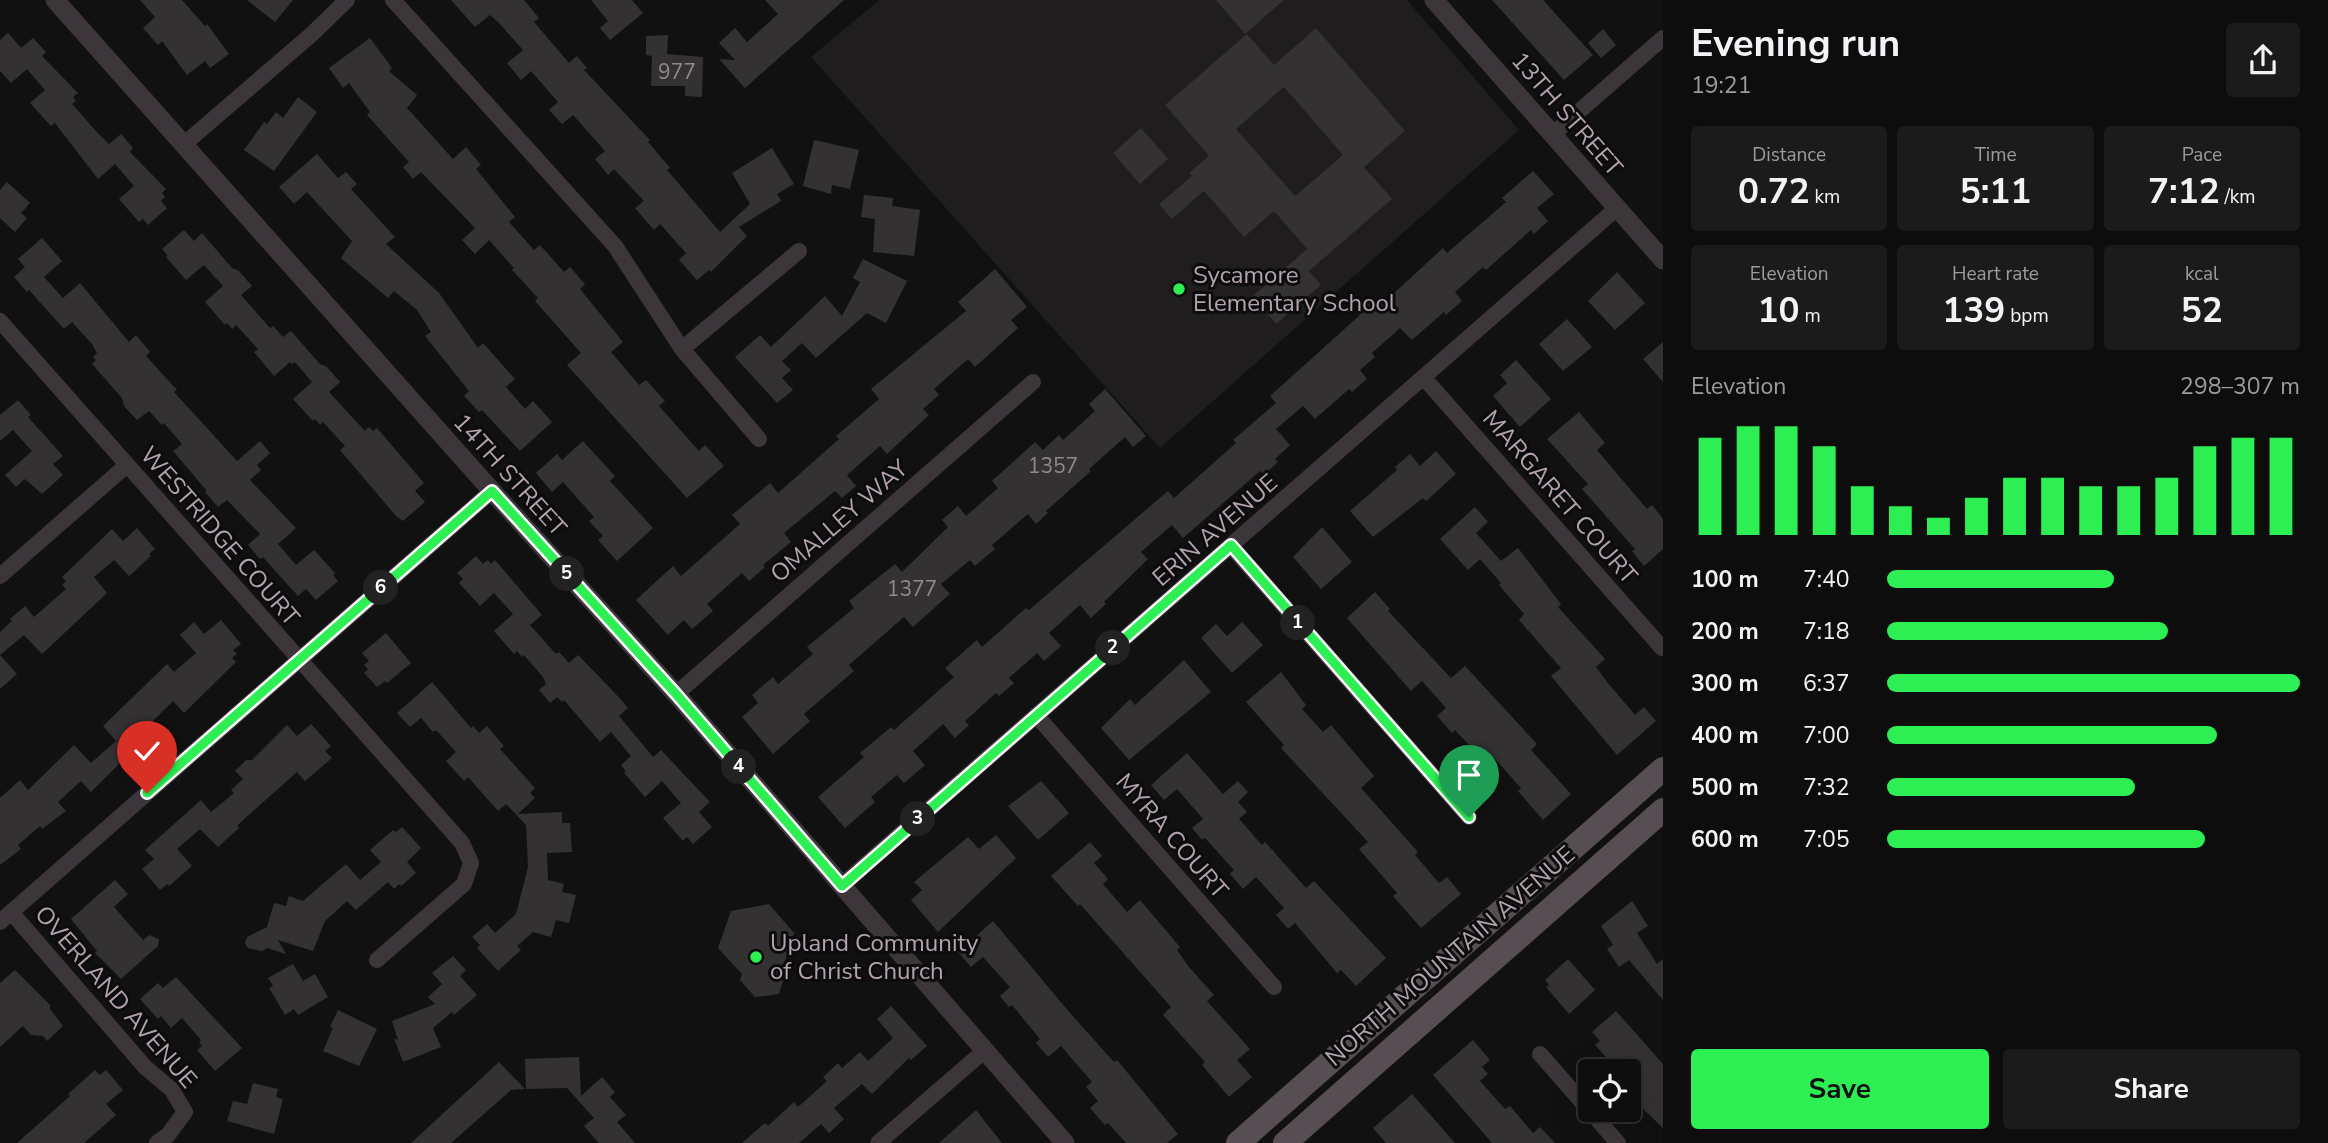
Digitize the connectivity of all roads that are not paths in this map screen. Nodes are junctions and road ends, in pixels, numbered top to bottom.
1 (55, 0) edge
2 (346, 0) edge
3 (393, 0) edge
4 (1434, 0) edge
5 (1663, 38) edge
6 (1552, 135) junction
7 (183, 145) junction
8 (1617, 208) junction
9 (799, 251) dead end
10 (1663, 260) edge
11 (0, 321) edge
12 (682, 349) junction
13 (1424, 378) junction
14 (1033, 382) dead end
15 (759, 439) dead end
16 (127, 466) junction
17 (492, 491) junction
18 (1231, 545) junction
19 (0, 576) edge
20 (1662, 648) edge
21 (299, 660) junction
22 (676, 694) junction
23 (1036, 715) junction
24 (1663, 769) edge
25 (1663, 810) edge
26 (1469, 817) dead end
27 (842, 886) junction
28 (6, 917) edge
29 (377, 960) dead end
30 (1274, 987) dead end
31 (984, 1051) junction
32 (1540, 1054) dead end
33 (157, 1143) edge
34 (878, 1143) edge
35 (1065, 1143) edge
36 (1238, 1143) edge
37 (1285, 1143) edge
38 (1618, 1143) edge

1 - 7 street, 14TH STREET
2 - 7 street
3 - 12 street
4 - 6 street, 13TH STREET
5 - 6 street
6 - 8 street, 13TH STREET
7 - 17 street, 14TH STREET
8 - 10 street, 13TH STREET
8 - 13 street, ERIN AVENUE
9 - 12 street
11 - 16 street, WESTRIDGE COURT
12 - 15 street
13 - 18 street, ERIN AVENUE
13 - 20 street, MARGARET COURT
14 - 22 street, OMALLEY WAY
16 - 19 street
16 - 21 street, WESTRIDGE COURT
17 - 21 street
17 - 22 street, 14TH STREET
18 - 23 street, ERIN AVENUE
18 - 26 street
21 - 28 street
21 - 29 street, WESTRIDGE COURT
22 - 27 street, 14TH STREET
23 - 27 street, ERIN AVENUE
23 - 30 street, MYRA COURT
24 - 36 main road, NORTH MOUNTAIN AVENUE
25 - 37 main road, NORTH MOUNTAIN AVENUE
27 - 31 street, 14TH STREET
28 - 33 street, OVERLAND AVENUE
31 - 34 street
31 - 35 street, 14TH STREET
32 - 38 street

